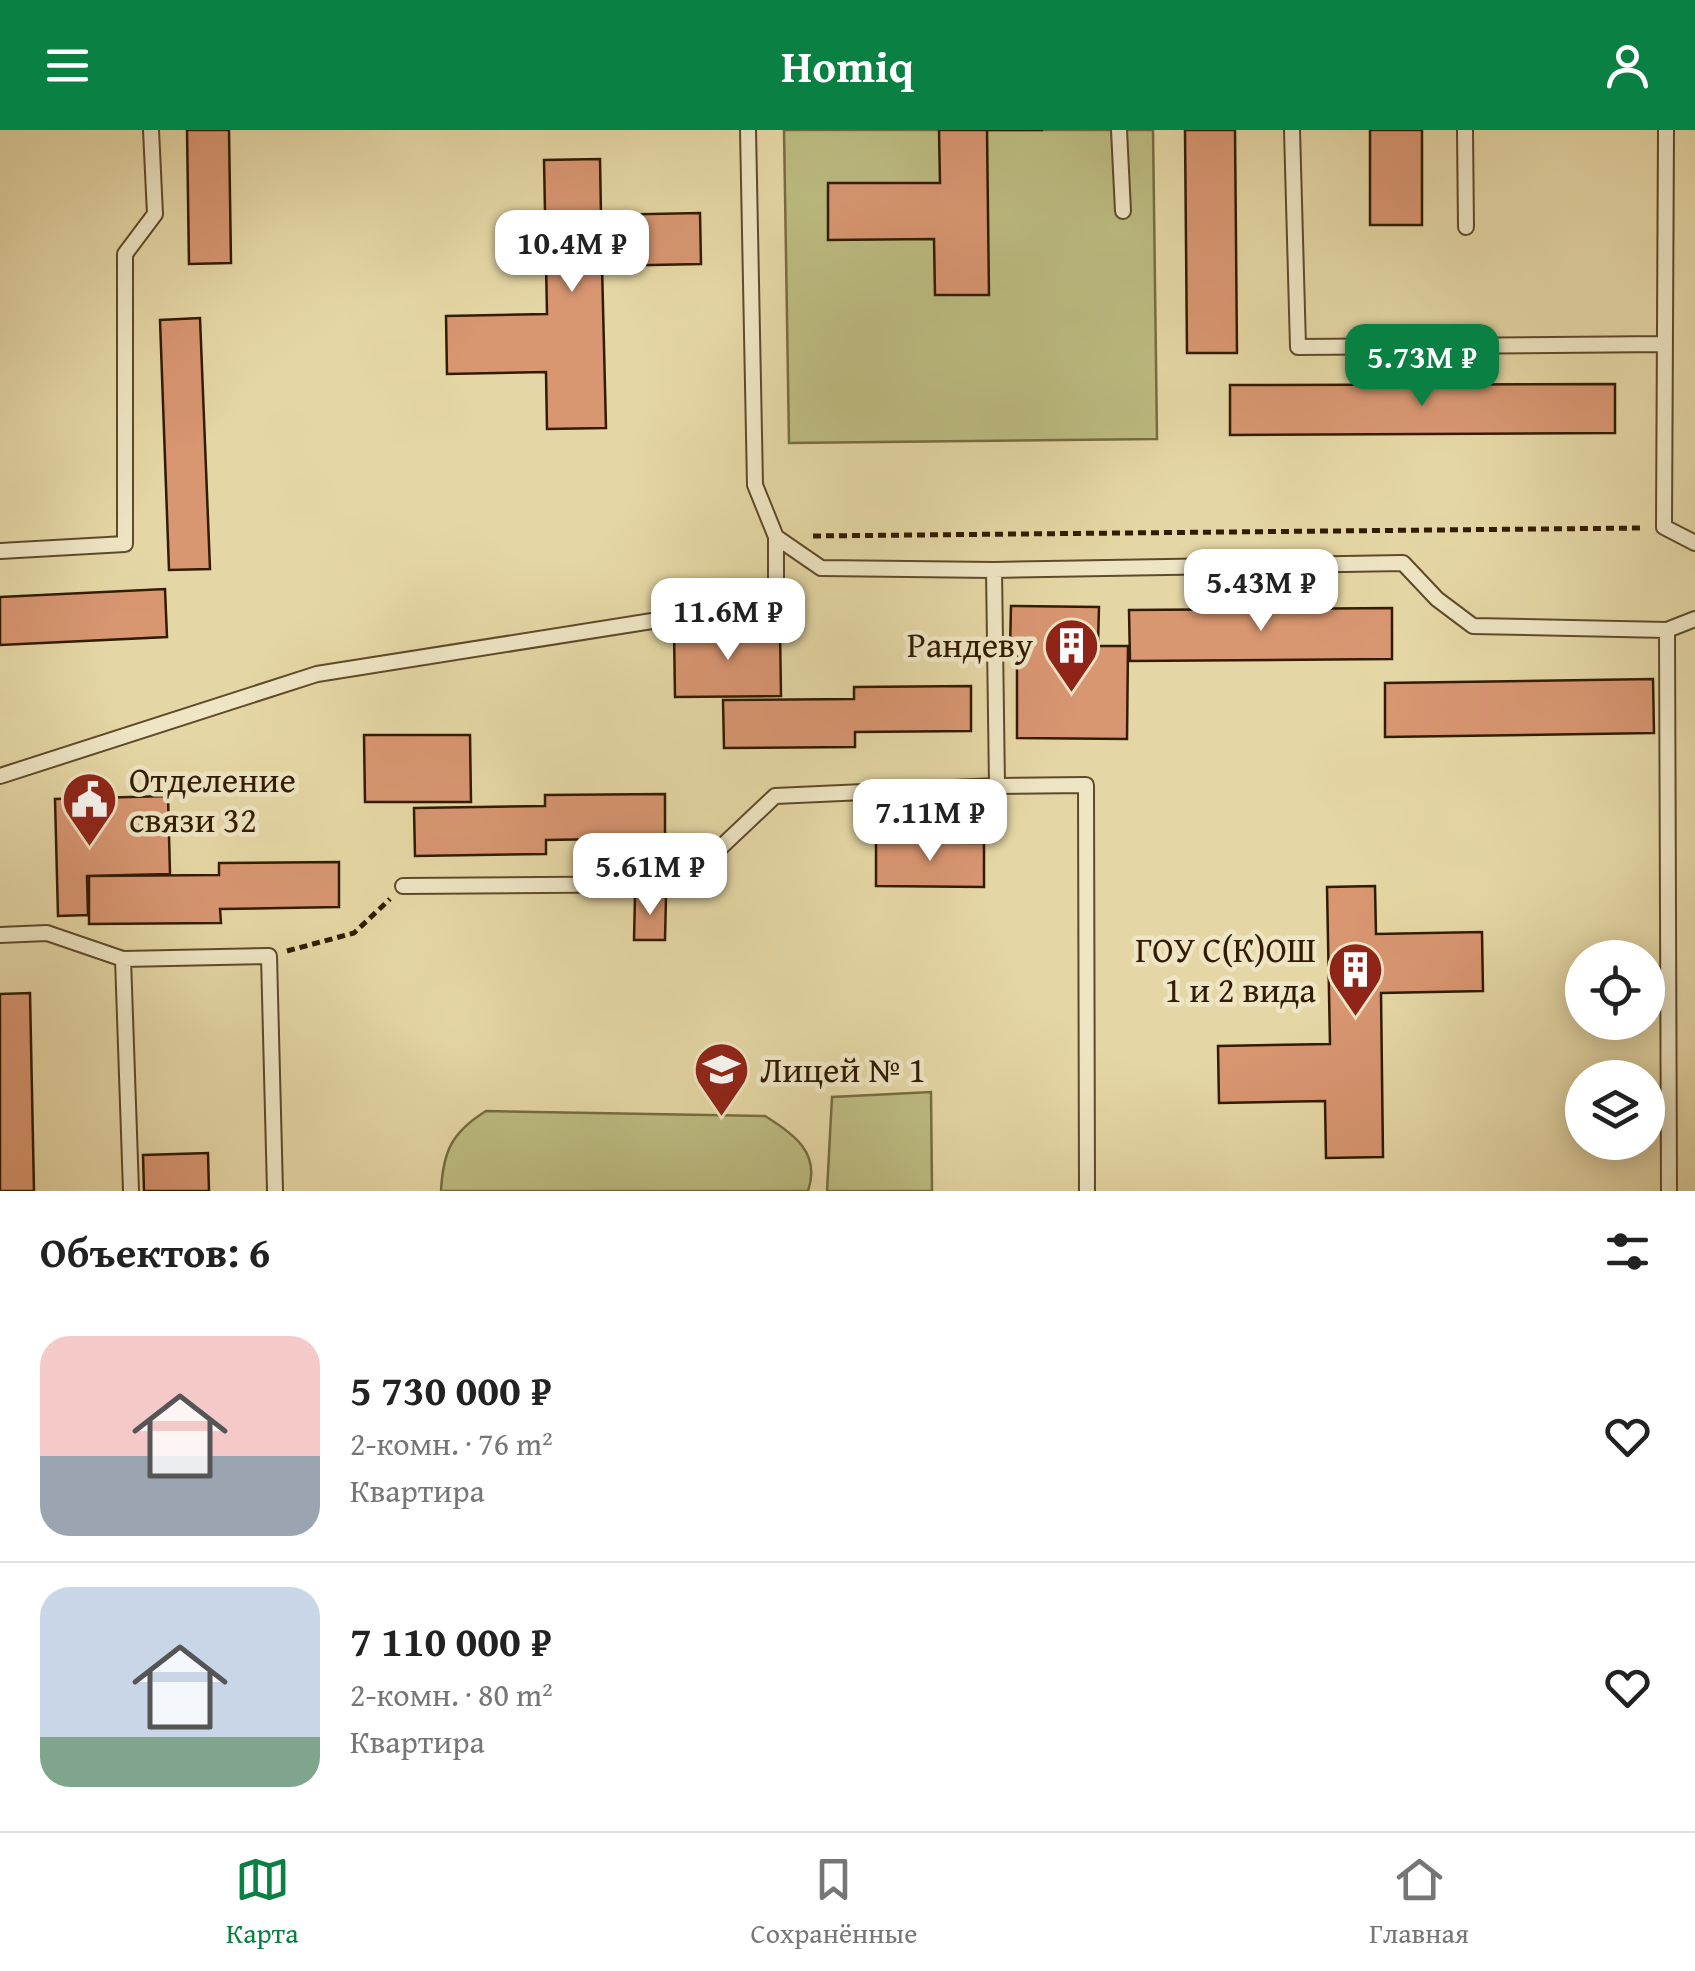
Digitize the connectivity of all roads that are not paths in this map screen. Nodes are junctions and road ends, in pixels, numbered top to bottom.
1 (151, 130) edge
2 (748, 130) edge
3 (1118, 130) edge
4 (1292, 130) edge
5 (1465, 130) edge
6 (1666, 130) edge
7 (1122, 211) dead end
8 (1466, 227) dead end
9 (1665, 344) junction
10 (776, 537) junction
11 (1695, 543) edge
12 (0, 551) edge
13 (994, 570) junction
14 (1695, 620) edge
15 (1667, 630) junction
16 (0, 776) edge
17 (997, 786) junction
18 (403, 886) road end
19 (0, 935) edge
20 (123, 959) junction
21 (131, 1191) edge
22 (275, 1191) edge
23 (1087, 1191) edge
24 (1670, 1191) edge

1 - 12 lane
2 - 10 lane
3 - 7 lane
4 - 9 lane
5 - 8 lane
6 - 9 lane
9 - 11 lane
10 - 13 lane
10 - 16 lane
13 - 15 lane
13 - 17 lane
14 - 15 lane
15 - 24 lane
17 - 18 lane
17 - 23 lane
19 - 20 lane
20 - 21 lane
20 - 22 lane

